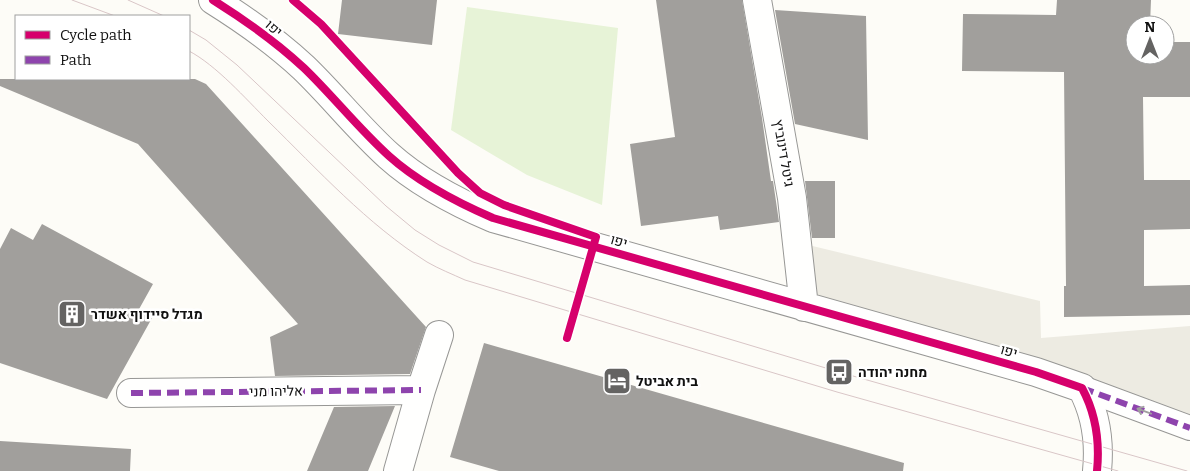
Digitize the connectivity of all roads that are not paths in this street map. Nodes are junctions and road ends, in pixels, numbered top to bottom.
1 (213, 0) edge
2 (757, 0) edge
3 (804, 307) junction
4 (439, 335) dead end
5 (1082, 388) junction
6 (421, 390) junction
7 (132, 393) dead end
8 (1190, 428) edge
9 (398, 471) edge
10 (1097, 471) edge

1 - 3 street, יפו
2 - 3 street, גיטל דינוביץ
3 - 5 street, יפו
4 - 6 street
8 -> 5 street, יפו
5 - 10 street
6 - 7 street, אליהו מני
6 - 9 street

